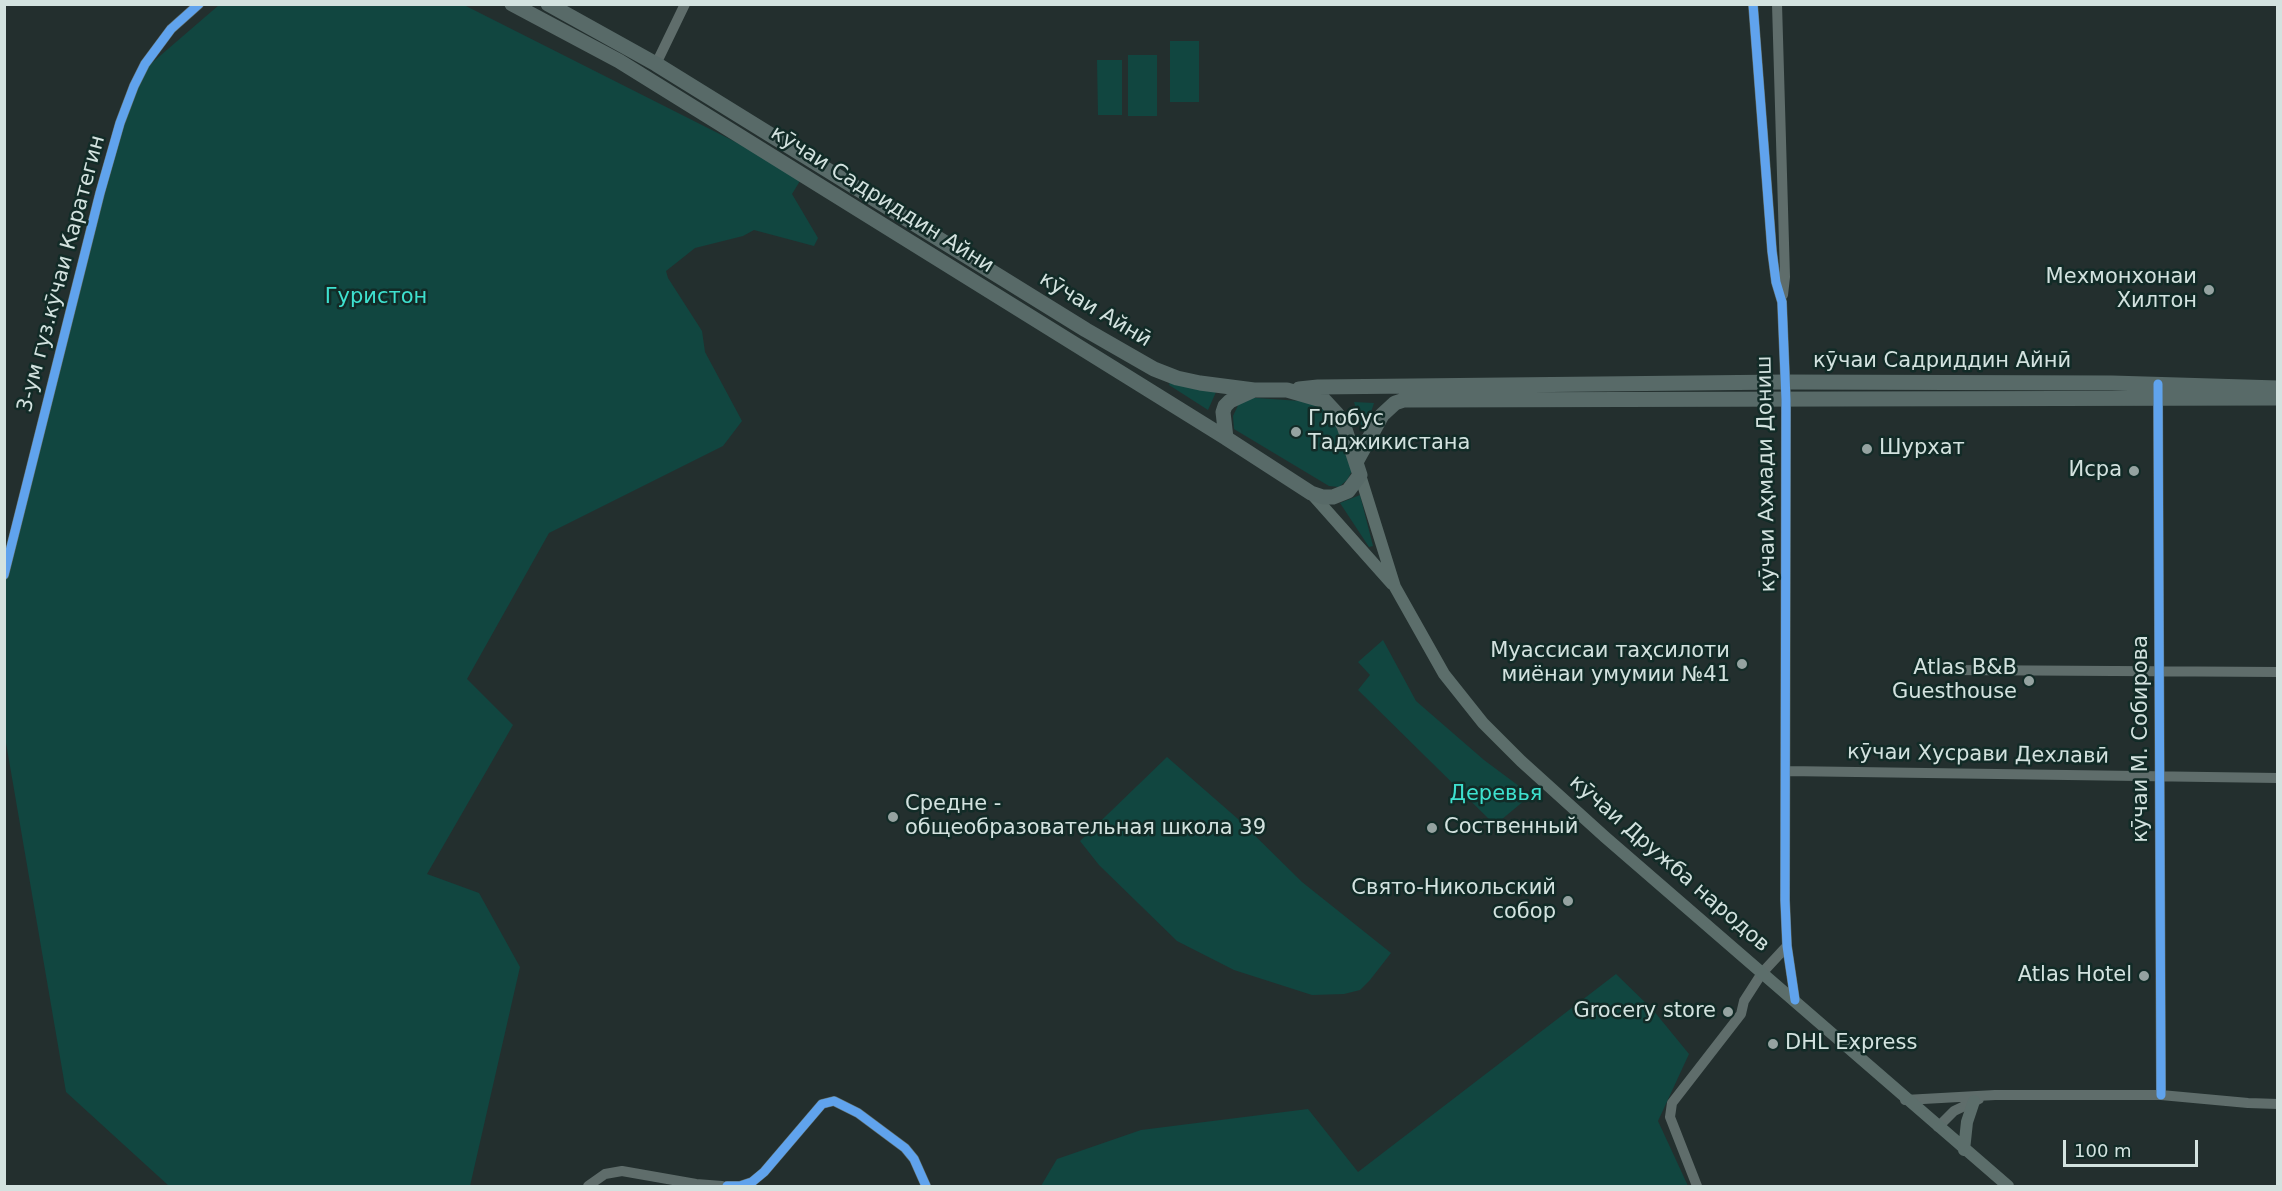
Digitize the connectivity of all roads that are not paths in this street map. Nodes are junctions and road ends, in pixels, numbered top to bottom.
1 (199, 4) edge
2 (512, 4) edge
3 (548, 4) edge
4 (685, 4) edge
5 (1753, 4) edge
6 (1777, 4) edge
7 (656, 64) junction
8 (928, 233) joint
9 (1782, 302) junction
10 (1785, 382) junction
11 (2277, 388) edge
12 (1254, 390) junction
13 (1287, 390) junction
14 (2158, 391) junction
15 (2277, 398) edge
16 (1786, 400) junction
17 (1226, 438) junction
18 (1358, 468) junction
19 (1311, 493) junction
20 (4, 575) edge
21 (1395, 587) junction
22 (1950, 670) dead end
23 (2160, 672) junction
24 (2277, 672) edge
25 (1786, 771) junction
26 (2160, 777) junction
27 (2277, 778) edge
28 (1787, 946) junction
29 (1762, 973) junction
30 (1795, 1000) junction
31 (1995, 1095) junction
32 (2161, 1095) junction
33 (1905, 1100) junction
34 (1974, 1101) junction
35 (2277, 1104) edge
36 (1938, 1127) junction
37 (1964, 1150) junction
38 (588, 1186) edge
39 (722, 1186) edge
40 (727, 1186) edge
41 (926, 1186) edge
42 (1697, 1186) edge
43 (2008, 1186) edge

1 - 20 street, 3-ум гуз.кӯчаи Каратегин
2 - 17 highway, кӯчаи Садриддин Айни
3 - 7 highway, кӯчаи Садриддин Айни
4 - 7 street
5 - 9 street, кӯчаи Аҳмади Дониш
6 - 9 street
7 - 8 highway, кӯчаи Садриддин Айни
8 - 12 highway, кӯчаи Айнӣ
9 - 10 street, кӯчаи Аҳмади Дониш
10 - 13 highway, кӯчаи Садриддин Айнӣ
10 - 14 highway, кӯчаи Садриддин Айнӣ
10 - 16 street, кӯчаи Аҳмади Дониш
11 - 14 highway, кӯчаи Садриддин Айнӣ
12 - 13 highway
12 - 17 highway
13 - 18 highway
14 - 15 highway, кӯчаи Садриддин Айнӣ
14 - 16 highway, кӯчаи Садриддин Айнӣ
14 - 23 street, кӯчаи М. Собирова
16 - 18 highway, кӯчаи Садриддин Айнӣ
16 - 25 street, кӯчаи Аҳмади Дониш
17 - 19 highway
18 - 19 highway
18 - 21 main road
19 - 21 main road
21 - 29 main road, кӯчаи Дружба народов
22 - 23 street
23 - 24 street
23 - 26 street, кӯчаи М. Собирова
25 - 26 street, кӯчаи Хусрави Дехлавӣ
25 - 28 street, кӯчаи Аҳмади Дониш
26 - 27 street, кӯчаи Хусрави Дехлавӣ
26 - 32 street, кӯчаи М. Собирова
28 - 29 street
28 - 30 street, кӯчаи Аҳмади Дониш
29 - 30 main road, кӯчаи Дружба народов
29 - 42 street
30 - 33 main road, кӯчаи Дружба народов
31 - 32 street
31 - 33 street
31 - 34 street
32 - 35 street
33 - 36 main road, кӯчаи Дружба народов
34 - 36 street
34 - 37 main road
36 - 37 main road, кӯчаи Дружба народов
37 - 43 main road, кӯчаи Дружба народов
38 - 39 street
40 - 41 street

